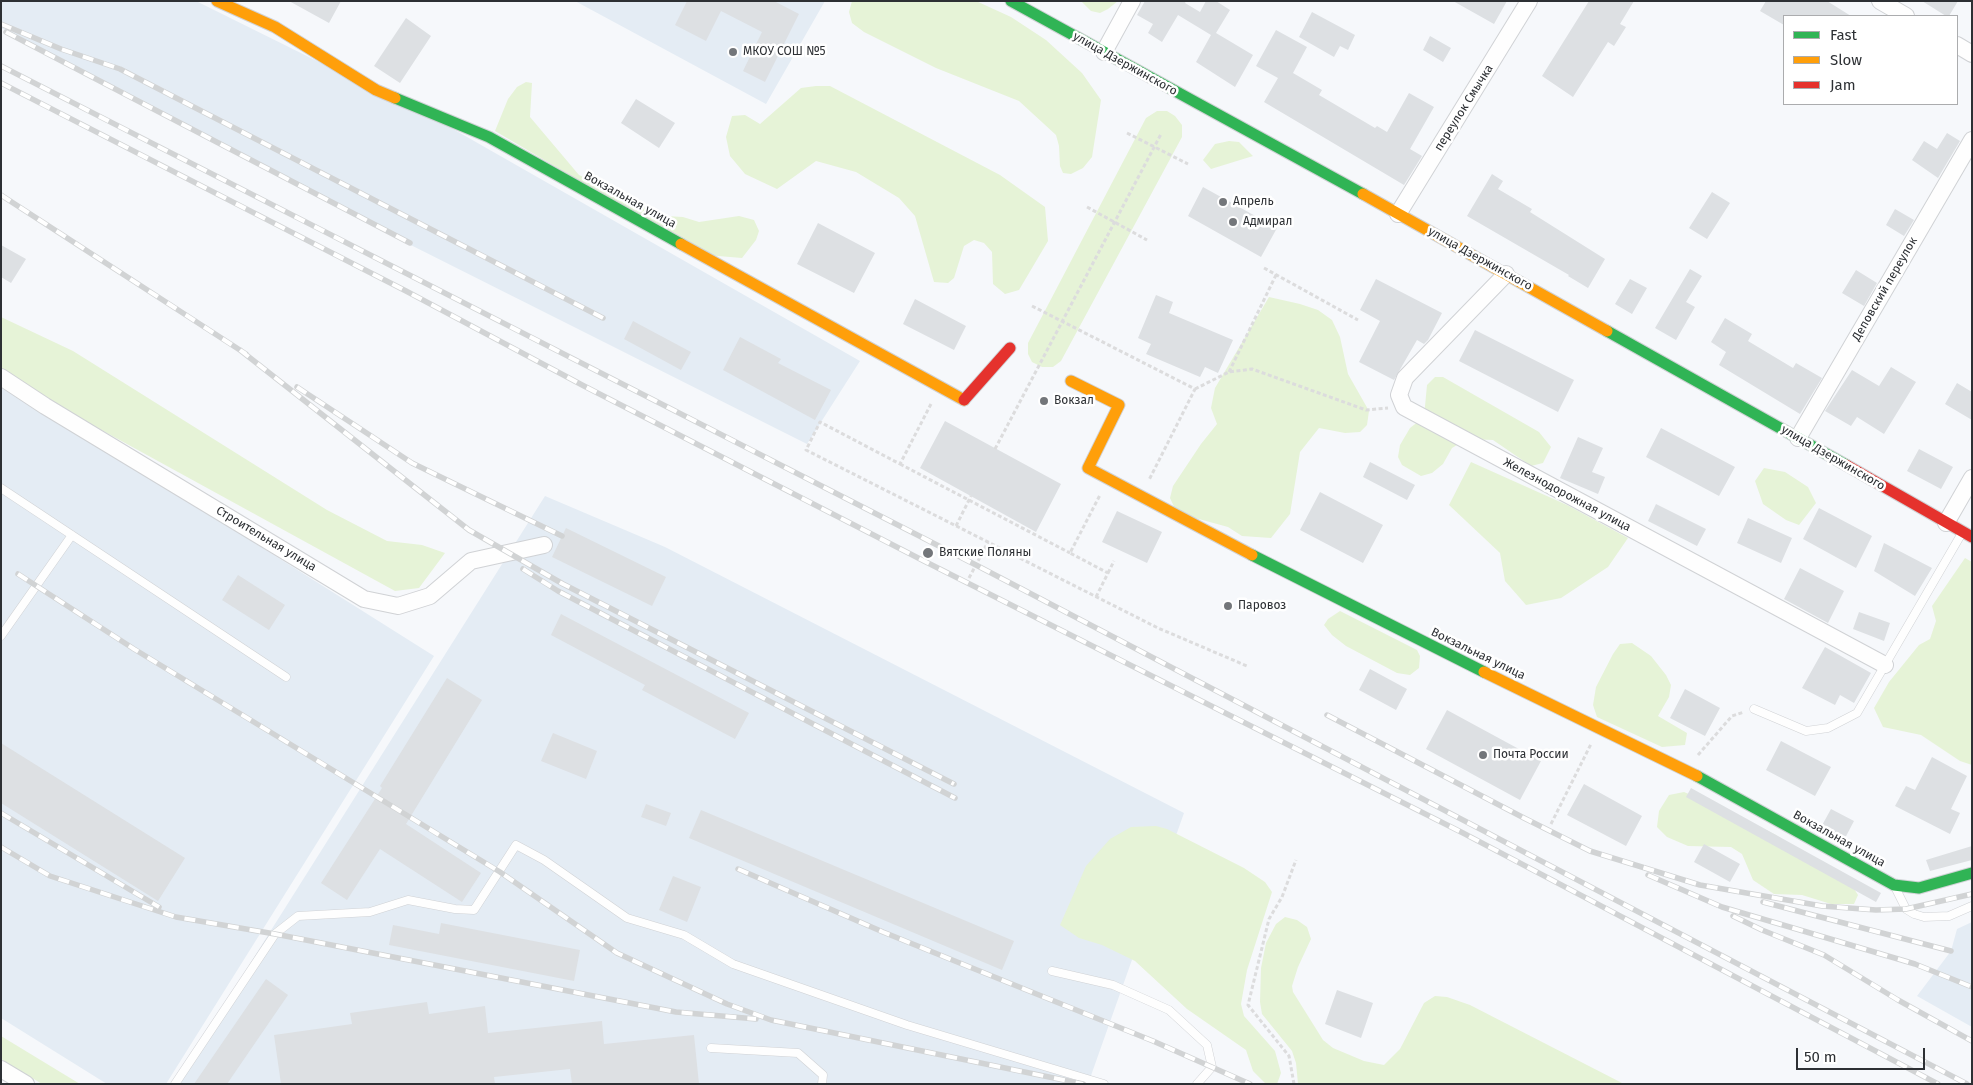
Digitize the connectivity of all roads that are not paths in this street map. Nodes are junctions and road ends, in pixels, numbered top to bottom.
1 (217, 1) edge
2 (1010, 1) edge
3 (1132, 1) edge
4 (1530, 1) edge
5 (1880, 1) edge
6 (1904, 15) edge
7 (1958, 47) edge
8 (1104, 52) junction
9 (1972, 54) edge
10 (1972, 140) edge
11 (1398, 214) junction
12 (1506, 274) junction
13 (1010, 348) dead end
14 (1, 377) edge
15 (1071, 381) dead end
16 (1798, 438) junction
17 (1972, 478) edge
18 (1, 488) edge
19 (1946, 523) junction
20 (72, 535) junction
21 (1967, 535) edge
22 (544, 545) dead end
23 (1, 636) edge
24 (1885, 666) junction
25 (286, 677) dead end
26 (1754, 709) road end
27 (1972, 873) edge
28 (1894, 885) junction
29 (1972, 906) edge
30 (1052, 971) dead end
31 (711, 1048) dead end
32 (1, 1069) edge
33 (26, 1084) edge
34 (175, 1084) edge
35 (822, 1084) edge
36 (1104, 1084) edge
37 (1197, 1084) edge

1 - 13 street, Вокзальная улица
2 - 8 street, улица Дзержинского
3 - 8 street
4 - 11 street, переулок Смычка
5 - 6 street
7 - 9 street
8 - 11 street, улица Дзержинского
10 - 16 street, Деповский переулок
11 - 12 street, улица Дзержинского
12 - 16 street, улица Дзержинского
12 - 24 street, Железнодорожная улица
14 - 22 street, Строительная улица
15 - 28 street, Вокзальная улица
16 - 19 street, улица Дзержинского
17 - 19 street
18 - 20 lane
19 - 21 street, улица Дзержинского
20 - 23 lane
20 - 25 lane
21 - 24 lane
24 - 26 lane
27 - 28 street, Вокзальная улица
28 - 29 lane
30 - 37 lane
31 - 35 lane
32 - 33 street
34 - 36 lane

